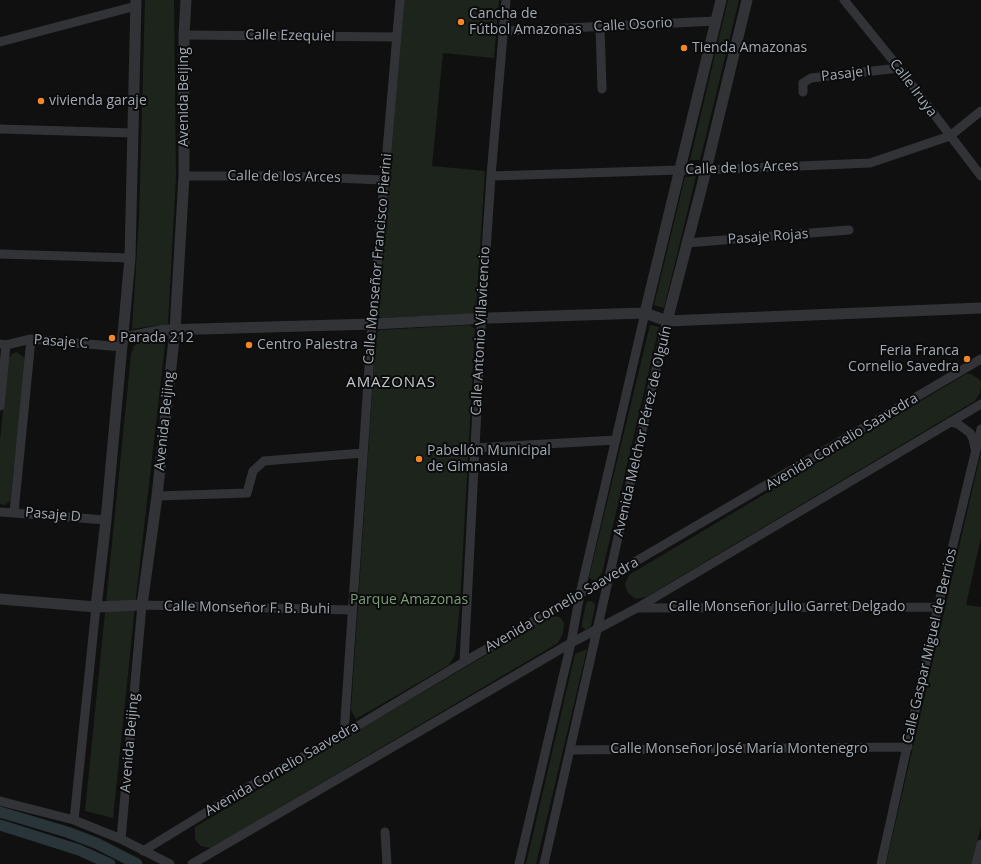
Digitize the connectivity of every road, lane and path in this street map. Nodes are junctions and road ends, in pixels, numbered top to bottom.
1 (186, 0) edge
2 (400, 0) edge
3 (506, 0) edge
4 (721, 0) edge
5 (746, 0) edge
6 (844, 0) edge
7 (136, 3) edge
8 (716, 21) junction
9 (600, 26) junction
10 (503, 31) junction
11 (184, 35) junction
12 (397, 37) junction
13 (0, 42) edge
14 (899, 68) junction
15 (602, 89) dead end
16 (803, 92) dead end
17 (981, 111) edge
18 (0, 129) edge
19 (133, 133) junction
20 (950, 136) junction
21 (680, 170) junction
22 (705, 170) junction
23 (184, 176) junction
24 (491, 176) junction
25 (981, 176) edge
26 (384, 180) junction
27 (850, 230) dead end
28 (686, 243) junction
29 (0, 254) edge
30 (130, 258) junction
31 (981, 308) edge
32 (645, 313) junction
33 (481, 318) junction
34 (667, 321) junction
35 (372, 324) junction
36 (175, 330) junction
37 (31, 339) junction
38 (122, 343) junction
39 (3, 345) edge
40 (981, 359) edge
41 (981, 404) edge
42 (0, 406) edge
43 (950, 422) junction
44 (981, 429) edge
45 (616, 440) junction
46 (475, 448) junction
47 (976, 450) junction
48 (363, 453) junction
49 (157, 496) junction
50 (0, 512) edge
51 (14, 512) junction
52 (106, 520) junction
53 (610, 577) junction
54 (580, 594) junction
55 (0, 599) edge
56 (142, 605) junction
57 (938, 607) junction
58 (96, 608) junction
59 (637, 608) junction
60 (352, 610) junction
61 (598, 628) junction
62 (571, 643) junction
63 (464, 662) junction
64 (344, 734) junction
65 (908, 747) junction
66 (570, 750) junction
67 (0, 801) edge
68 (74, 820) junction
69 (385, 832) dead end
70 (121, 840) junction
71 (981, 844) edge
72 (143, 851) junction
73 (170, 864) edge
74 (192, 864) edge
75 (387, 864) edge
76 (519, 864) edge
77 (544, 864) edge
78 (881, 864) edge
79 (976, 864) edge

1 - 11 street, Avenida Beijing
2 - 12 street, Calle Monseñor Francisco Pierini
3 - 10 street, Calle Antonio Villavicencio
4 - 8 street, Avenida Melchor Pérez de Olguín
5 - 22 street, Avenida Melchor Pérez de Olguín
6 - 14 street, Calle Iruya
7 - 13 street
7 - 19 street
8 - 9 street, Calle Osorio
8 - 21 street, Avenida Melchor Pérez de Olguín
9 - 10 street, Calle Osorio
9 - 15 street
10 - 24 street, Calle Antonio Villavicencio
11 - 12 street, Calle Ezequiel
11 - 23 street, Avenida Beijing
12 - 26 street, Calle Monseñor Francisco Pierini
14 - 16 street, Pasaje I
14 - 20 street, Calle Iruya
17 - 20 street, Calle de los Arces
18 - 19 street
19 - 30 street
20 - 22 street, Calle de los Arces
20 - 25 street, Calle Iruya
21 - 22 street, Calle de los Arces
21 - 24 street, Calle de los Arces
21 - 32 street, Avenida Melchor Pérez de Olguín
22 - 28 street, Avenida Melchor Pérez de Olguín
23 - 26 street, Calle de los Arces
23 - 36 street, Avenida Beijing
24 - 33 street, Calle Antonio Villavicencio
26 - 35 street, Calle Monseñor Francisco Pierini
27 - 28 street, Pasaje Rojas
28 - 34 street, Avenida Melchor Pérez de Olguín
29 - 30 street
30 - 38 street
31 - 34 street
32 - 33 street
32 - 34 street
32 - 45 street, Avenida Melchor Pérez de Olguín
33 - 35 street
33 - 46 street, Calle Antonio Villavicencio
34 - 53 street, Avenida Melchor Pérez de Olguín
35 - 36 street
35 - 48 street, Calle Monseñor Francisco Pierini
36 - 38 street
36 - 49 street, Avenida Beijing
37 - 38 street, Pasaje C
37 - 39 street, Pasaje C
37 - 51 street
38 - 52 street
39 - 42 street
40 - 53 street, Avenida Cornelio Saavedra
41 - 43 street
43 - 47 street
43 - 59 street
44 - 47 street, Calle Gaspar Miguel de Berrios
45 - 46 street
45 - 54 street, Avenida Melchor Pérez de Olguín
46 - 63 street, Calle Antonio Villavicencio
47 - 57 street, Calle Gaspar Miguel de Berrios
48 - 49 street
48 - 60 street, Calle Monseñor Francisco Pierini
49 - 56 street, Avenida Beijing
50 - 51 street, Pasaje D
51 - 52 street, Pasaje D
52 - 58 street
53 - 54 street, Avenida Cornelio Saavedra
53 - 61 street, Avenida Melchor Pérez de Olguín
54 - 62 street, Avenida Melchor Pérez de Olguín
54 - 63 street, Avenida Cornelio Saavedra
55 - 58 street
56 - 58 street
56 - 60 street, Calle Monseñor F. B. Buhi
56 - 70 street, Avenida Beijing
57 - 59 street, Calle Monseñor Julio Garret Delgado
57 - 65 street, Calle Gaspar Miguel de Berrios
58 - 68 street
59 - 61 street
60 - 64 street, Calle Monseñor Francisco Pierini
61 - 62 street
61 - 66 street, Avenida Melchor Pérez de Olguín
62 - 74 street
62 - 76 street, Avenida Melchor Pérez de Olguín
63 - 64 street, Avenida Cornelio Saavedra
64 - 72 street, Avenida Cornelio Saavedra
65 - 66 street, Calle Monseñor José María Montenegro
65 - 78 street, Calle Gaspar Miguel de Berrios
66 - 77 street, Avenida Melchor Pérez de Olguín
67 - 68 street
68 - 70 street
69 - 75 street
70 - 72 street
71 - 79 street
72 - 73 street

